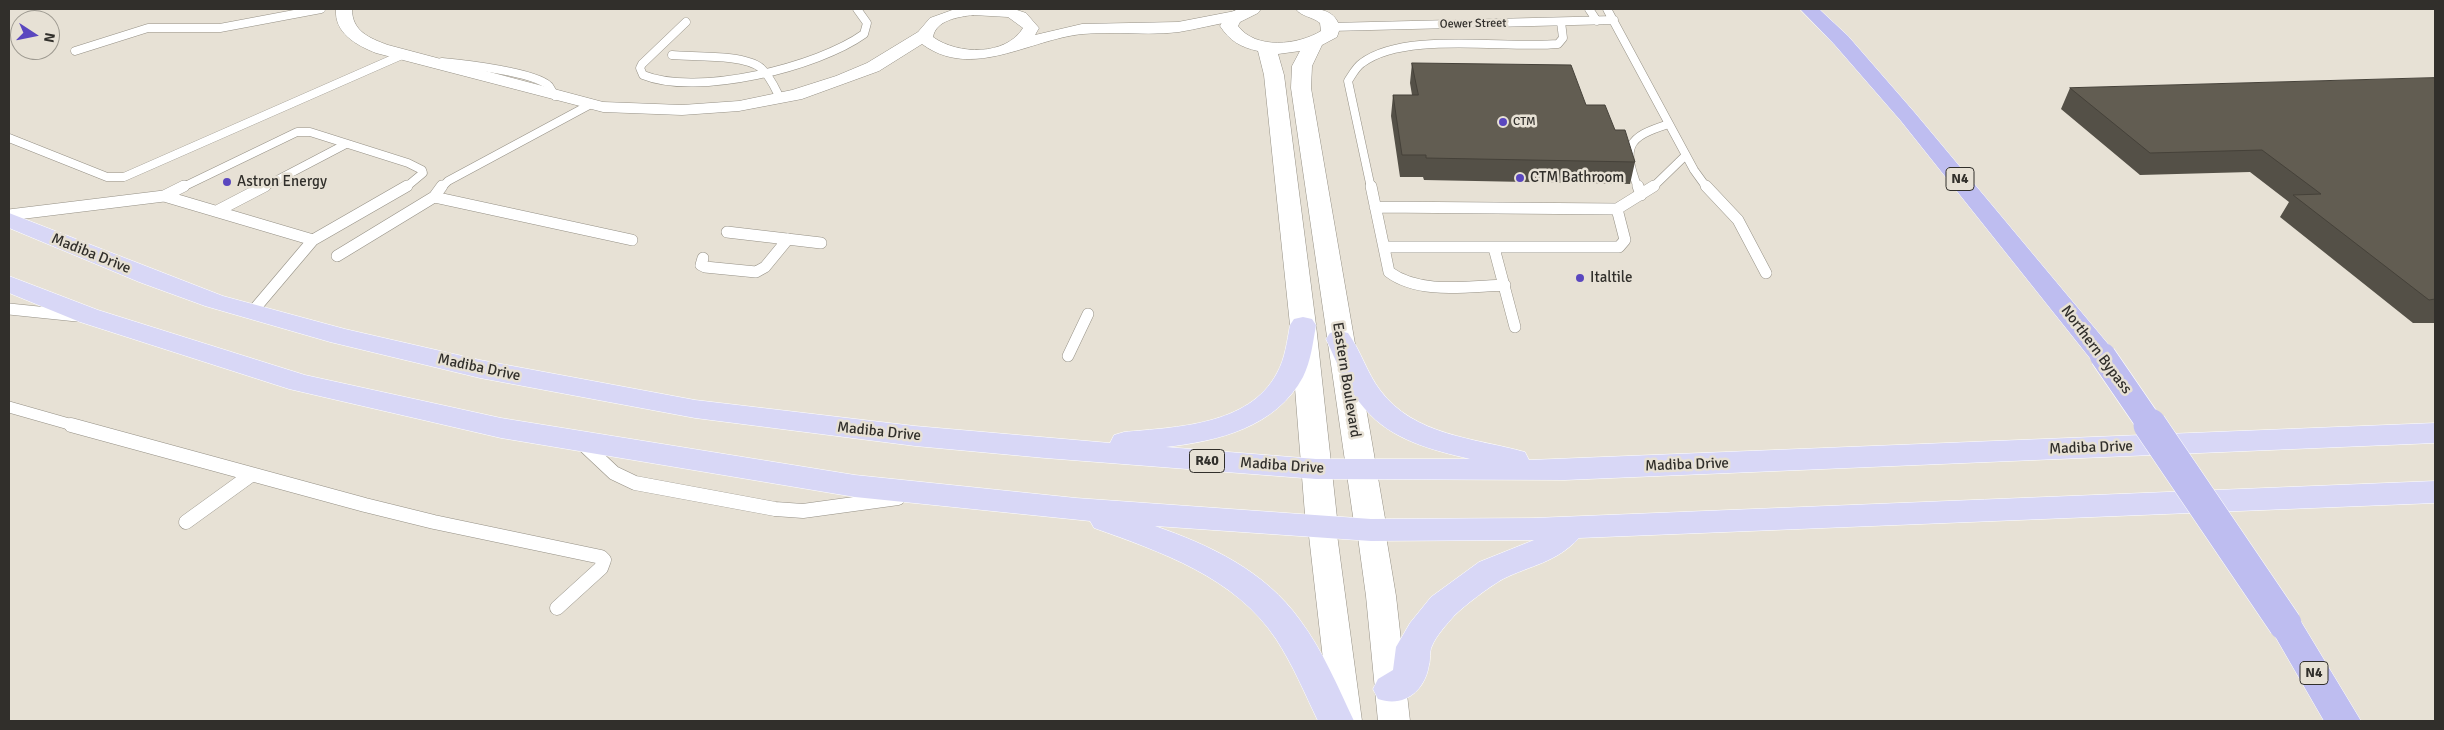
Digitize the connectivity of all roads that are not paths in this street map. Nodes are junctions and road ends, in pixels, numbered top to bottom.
1 (321, 9) edge
2 (344, 9) edge
3 (857, 9) edge
4 (986, 9) edge
5 (1305, 9) edge
6 (1589, 9) edge
7 (1607, 9) edge
8 (1809, 9) edge
9 (1247, 11) edge
10 (1023, 18) junction
11 (1597, 20) junction
12 (1614, 20) junction
13 (686, 22) dead end
14 (1561, 22) junction
15 (1178, 27) junction
16 (1082, 29) junction
17 (925, 35) junction
18 (1323, 35) junction
19 (1239, 39) junction
20 (1021, 42) junction
21 (1266, 47) junction
22 (75, 51) dead end
23 (942, 51) junction
24 (402, 55) junction
25 (672, 55) dead end
26 (873, 67) junction
27 (766, 73) junction
28 (780, 98) junction
29 (591, 104) junction
30 (1669, 124) junction
31 (9, 138) edge
32 (346, 144) junction
33 (1686, 154) junction
34 (1641, 195) junction
35 (164, 196) junction
36 (434, 197) junction
37 (1375, 207) junction
38 (1617, 209) junction
39 (217, 210) junction
40 (9, 214) edge
41 (9, 220) edge
42 (727, 232) dead end
43 (788, 239) junction
44 (313, 240) junction
45 (632, 240) dead end
46 (821, 243) dead end
47 (1384, 247) junction
48 (1494, 248) junction
49 (337, 256) dead end
50 (703, 258) dead end
51 (1766, 273) dead end
52 (9, 284) edge
53 (1505, 285) junction
54 (9, 309) edge
55 (252, 312) junction
56 (1088, 314) dead end
57 (89, 316) junction
58 (1303, 325) junction
59 (1515, 327) dead end
60 (1340, 339) junction
61 (1068, 356) dead end
62 (9, 406) edge
63 (2435, 433) edge
64 (1045, 448) junction
65 (1316, 469) junction
66 (1360, 470) junction
67 (1565, 470) junction
68 (251, 475) junction
69 (2435, 492) edge
70 (1076, 509) junction
71 (186, 522) dead end
72 (1322, 527) junction
73 (1569, 529) junction
74 (1371, 530) junction
75 (557, 608) dead end
76 (1391, 689) junction
77 (1336, 721) edge
78 (1346, 721) edge
79 (1394, 721) edge
80 (2343, 721) edge

1 - 22 lane
2 - 24 street
3 - 27 lane
4 - 10 street
4 - 17 street
5 - 18 street
6 - 11 lane
7 - 12 lane
8 - 80 highway, Northern Bypass / N4, bridge
9 - 15 street
9 - 19 street
10 - 16 street
10 - 20 street
11 - 12 lane, Oewer Street
11 - 14 lane, Oewer Street
12 - 30 lane
13 - 27 lane
14 - 18 lane, Oewer Street
14 - 37 lane
15 - 16 street
15 - 19 street
16 - 20 street
17 - 23 street
17 - 26 street
18 - 21 street
18 - 60 street, Eastern Boulevard
19 - 21 street
20 - 23 street
21 - 58 street
23 - 26 street
24 - 29 street
24 - 31 lane
25 - 27 lane
26 - 28 street
27 - 28 lane
28 - 29 street
29 - 36 lane
30 - 33 lane
30 - 34 lane
32 - 35 lane
32 - 39 lane
32 - 44 lane
33 - 34 lane
33 - 51 lane
34 - 38 lane
35 - 39 lane
35 - 40 lane
36 - 45 lane
36 - 49 lane
37 - 38 lane
37 - 47 lane
38 - 48 lane
39 - 44 lane
41 - 55 main road, Madiba Drive / R40
42 - 43 lane
43 - 46 lane
43 - 50 lane
44 - 55 lane
47 - 48 lane
47 - 53 lane
48 - 53 lane
52 - 57 main road
53 - 59 lane
54 - 57 lane
55 - 64 main road, Madiba Drive / R40
56 - 61 lane
57 - 70 main road
58 - 64 main road
58 - 65 street
60 - 66 street, Eastern Boulevard
60 - 67 main road
62 - 68 lane
63 - 67 main road, Madiba Drive / R40
64 - 65 main road, Madiba Drive / R40
65 - 66 main road, Madiba Drive / R40
65 - 72 street
66 - 67 main road, Madiba Drive / R40
66 - 74 street, Eastern Boulevard
68 - 71 lane
68 - 75 lane
69 - 73 main road
70 - 72 main road
70 - 77 main road
72 - 74 main road
72 - 78 street
73 - 74 main road
73 - 76 main road
74 - 76 street, Eastern Boulevard
76 - 79 street, Eastern Boulevard

